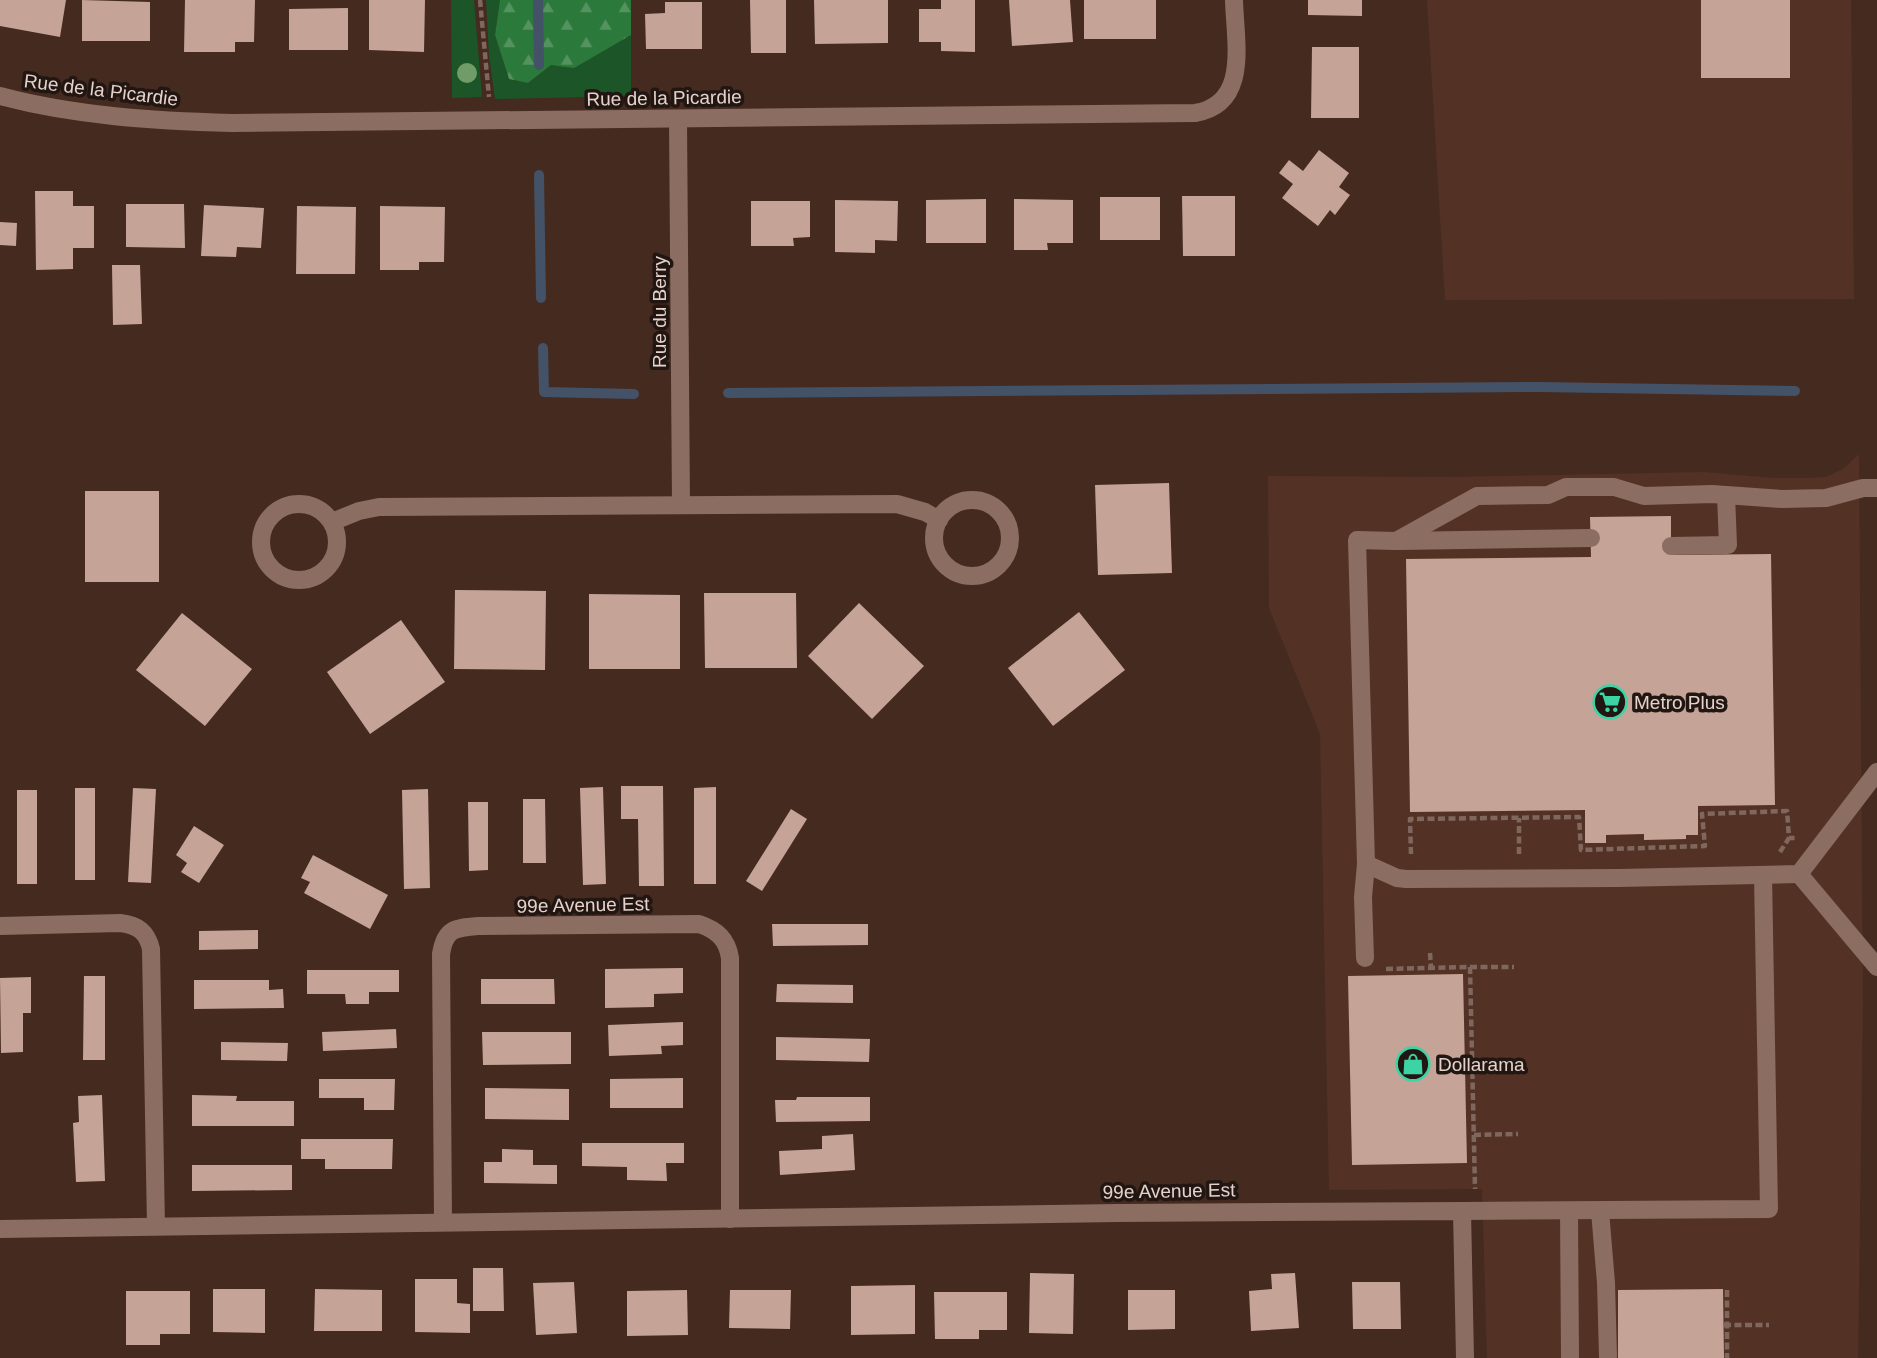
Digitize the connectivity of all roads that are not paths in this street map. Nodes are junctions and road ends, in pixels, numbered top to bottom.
1 (1234, 0) edge
2 (0, 96) edge
3 (678, 120) junction
4 (1877, 488) edge
5 (1726, 495) junction
6 (681, 504) junction
7 (939, 520) junction
8 (332, 522) junction
9 (1591, 538) dead end
10 (1396, 541) junction
11 (1671, 546) dead end
12 (1877, 772) edge
13 (1366, 864) junction
14 (1799, 874) junction
15 (1763, 875) junction
16 (0, 926) edge
17 (1372, 964) road end
18 (1877, 967) edge
19 (1462, 1211) junction
20 (1569, 1211) junction
21 (1600, 1211) junction
22 (730, 1219) junction
23 (443, 1222) junction
24 (156, 1226) junction
25 (0, 1229) edge
26 (1608, 1356) dead end
27 (1465, 1358) edge
28 (1570, 1358) edge

1 - 3 street, Rue de la Picardie
2 - 3 street, Rue de la Picardie
3 - 6 street, Rue du Berry
4 - 5 street
5 - 10 street
5 - 11 street
6 - 7 street
6 - 8 street
7 - 7 street
8 - 8 street
9 - 10 street
10 - 13 street
12 - 14 street
13 - 15 street
13 - 17 street
14 - 15 street
14 - 18 street
15 - 21 street, 99e Avenue Est
16 - 24 street
19 - 20 street, 99e Avenue Est
19 - 22 street, 99e Avenue Est
19 - 27 street
20 - 21 street, 99e Avenue Est
20 - 28 street
21 - 26 street
22 - 23 street, 99e Avenue Est
22 - 23 street, 99e Avenue Est
23 - 24 street, 99e Avenue Est
24 - 25 street, 99e Avenue Est

